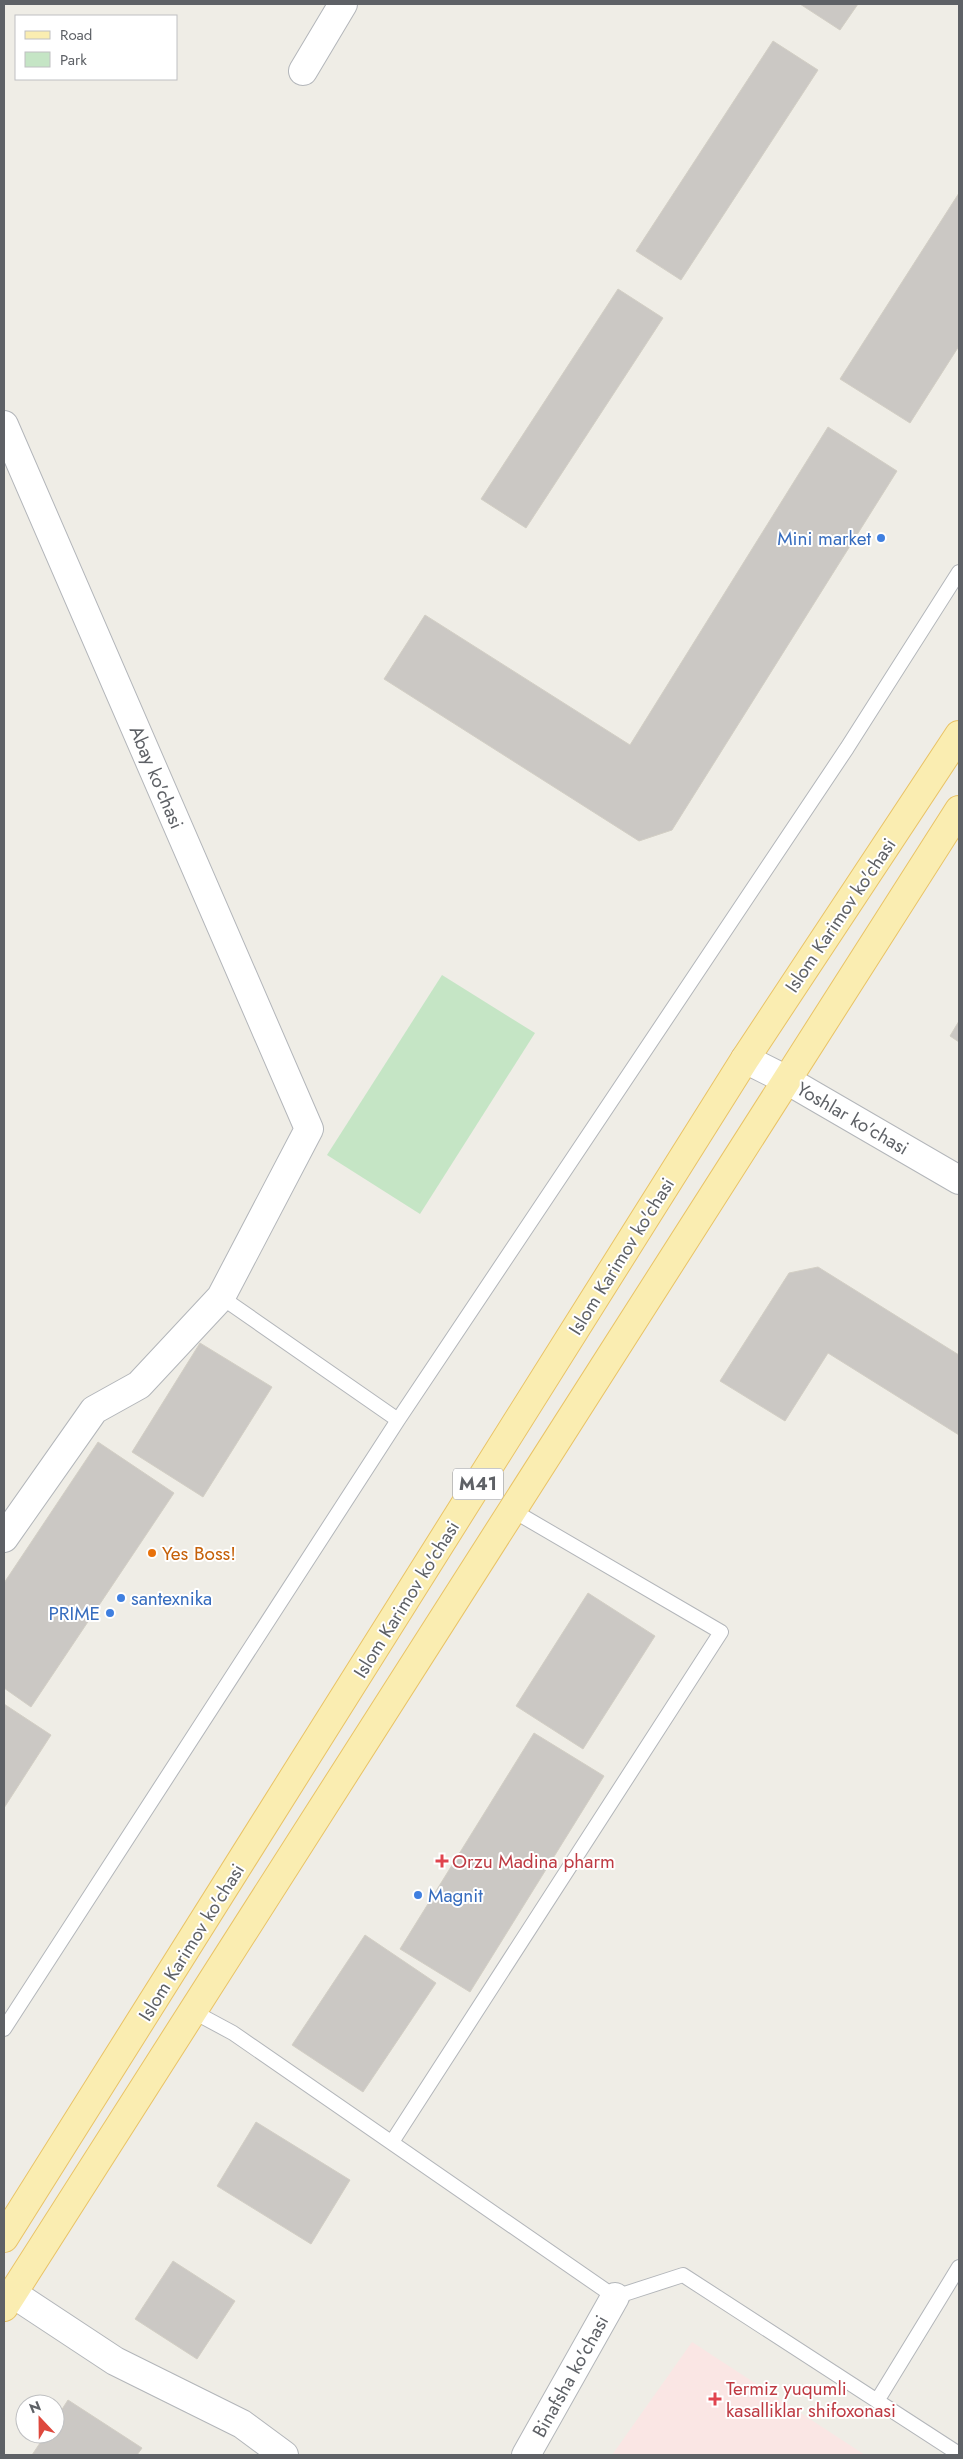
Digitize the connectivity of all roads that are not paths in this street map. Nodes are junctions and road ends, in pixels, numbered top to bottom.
1 (343, 4) edge
2 (303, 70) dead end
3 (4, 425) edge
4 (959, 572) edge
5 (959, 735) edge
6 (959, 810) edge
7 (745, 1059) junction
8 (785, 1079) junction
9 (959, 1180) edge
10 (221, 1297) junction
11 (398, 1420) junction
12 (512, 1510) junction
13 (4, 1538) edge
14 (194, 2012) junction
15 (4, 2029) edge
16 (392, 2142) junction
17 (4, 2238) edge
18 (959, 2268) edge
19 (615, 2297) junction
20 (8, 2300) edge
21 (877, 2401) junction
22 (959, 2454) edge
23 (284, 2455) edge
24 (526, 2455) edge

1 - 2 street
3 - 10 street, Abay ko'chasi
4 - 11 lane
5 - 7 main road, Islom Karimov ko'chasi / M41
6 - 8 main road, Islom Karimov ko'chasi / M41
7 - 8 street, Yoshlar ko'chasi
7 - 17 main road, Islom Karimov ko'chasi / M41
8 - 9 street, Yoshlar ko'chasi
8 - 12 main road, Islom Karimov ko'chasi / M41
10 - 11 lane
10 - 13 street
11 - 15 lane
12 - 14 main road, Islom Karimov ko'chasi / M41
12 - 16 lane
14 - 16 lane
14 - 20 main road, Islom Karimov ko'chasi / M41
16 - 19 lane
18 - 21 lane
19 - 21 lane
19 - 24 street, Binafsha ko'chasi
20 - 23 street
21 - 22 lane

